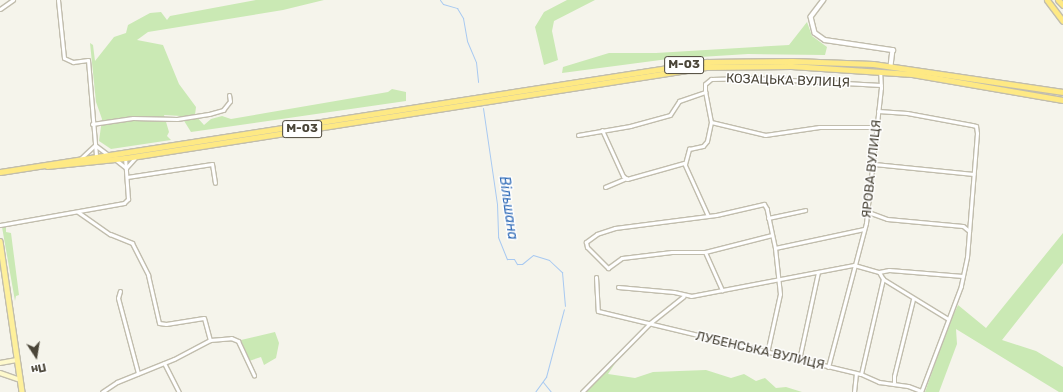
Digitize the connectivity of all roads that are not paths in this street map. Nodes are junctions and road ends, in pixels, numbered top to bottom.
1 (13, 0) edge
2 (58, 0) edge
3 (824, 0) edge
4 (1047, 0) edge
5 (1058, 0) edge
6 (1063, 5) edge
7 (0, 9) edge
8 (1063, 21) edge
9 (892, 66) junction
10 (880, 71) junction
11 (881, 85) junction
12 (705, 92) junction
13 (1063, 92) edge
14 (229, 94) dead end
15 (1063, 100) edge
16 (878, 111) junction
17 (711, 122) junction
18 (92, 124) junction
19 (876, 128) junction
20 (602, 130) junction
21 (578, 135) dead end
22 (95, 145) junction
23 (130, 151) junction
24 (118, 152) junction
25 (107, 154) junction
26 (140, 155) junction
27 (96, 156) junction
28 (125, 158) junction
29 (113, 159) junction
30 (82, 160) junction
31 (105, 160) junction
32 (685, 164) junction
33 (874, 164) junction
34 (126, 168) junction
35 (0, 172) edge
36 (973, 174) junction
37 (127, 177) junction
38 (626, 178) junction
39 (215, 183) dead end
40 (605, 187) dead end
41 (805, 210) dead end
42 (78, 212) junction
43 (868, 212) junction
44 (708, 216) junction
45 (768, 218) junction
46 (0, 225) edge
47 (864, 229) junction
48 (969, 231) junction
49 (772, 235) junction
50 (0, 242) edge
51 (775, 248) junction
52 (706, 252) junction
53 (854, 265) junction
54 (818, 272) junction
55 (879, 272) junction
56 (596, 276) dead end
57 (963, 276) junction
58 (779, 279) junction
59 (884, 279) junction
60 (618, 287) dead end
61 (120, 290) dead end
62 (722, 290) junction
63 (684, 296) junction
64 (913, 298) junction
65 (948, 320) junction
66 (650, 323) junction
67 (210, 340) junction
68 (767, 352) junction
69 (17, 360) junction
70 (799, 360) junction
71 (0, 363) edge
72 (164, 363) junction
73 (828, 367) junction
74 (138, 372) junction
75 (0, 373) edge
76 (856, 374) junction
77 (861, 374) junction
78 (254, 375) dead end
79 (20, 380) junction
80 (894, 382) junction
81 (22, 392) edge
82 (102, 392) edge
83 (178, 392) edge
84 (582, 392) edge
85 (854, 392) edge
86 (921, 392) edge

1 - 7 street
2 - 18 street
3 - 9 street
4 - 8 highway
5 - 6 highway
9 - 13 highway, М-03
9 - 23 highway, М-03
10 - 11 street, ЯРОВА ВУЛИЦЯ
10 - 15 highway, М-03
10 - 26 highway, М-03
11 - 12 street, КОЗАЦЬКА ВУЛИЦЯ
11 - 16 street, ЯРОВА ВУЛИЦЯ
12 - 17 street
12 - 20 street
14 - 18 street
16 - 19 street, ЯРОВА ВУЛИЦЯ
16 - 36 street
17 - 19 street
17 - 32 street
18 - 22 street
19 - 33 street, ЯРОВА ВУЛИЦЯ
20 - 21 street
20 - 38 street
22 - 25 street
22 - 27 street
22 - 30 street
23 - 24 highway, М-03
23 - 28 street
24 - 25 highway, М-03
24 - 28 street
25 - 27 highway, М-03
26 - 28 highway, М-03
26 - 34 street
27 - 30 highway, М-03
27 - 31 street
28 - 29 highway, М-03
28 - 34 street
29 - 31 highway, М-03
29 - 34 street
30 - 31 highway, М-03
30 - 35 highway, М-03
32 - 38 street
32 - 44 street
33 - 36 street
33 - 43 street, ЯРОВА ВУЛИЦЯ
34 - 37 street
36 - 48 street
37 - 39 street
37 - 42 street
38 - 40 street
41 - 45 street
42 - 46 street
42 - 67 street
43 - 47 street, ЯРОВА ВУЛИЦЯ
43 - 48 street
44 - 45 street
44 - 52 street
45 - 49 street
47 - 51 street
47 - 53 street, ЯРОВА ВУЛИЦЯ
48 - 57 street
49 - 51 street
49 - 52 street
50 - 69 main road
51 - 58 street
52 - 62 street
53 - 54 street
53 - 55 street
53 - 73 street, ЯРОВА ВУЛИЦЯ
54 - 58 street
54 - 70 street
55 - 57 street
55 - 59 street
56 - 66 street, ЛУБЕНСЬКА ВУЛИЦЯ
57 - 65 street
58 - 62 street
58 - 68 street
59 - 64 street
59 - 77 street
60 - 63 street
61 - 74 street
62 - 63 street
63 - 66 street
64 - 65 street
64 - 80 street
65 - 86 street
66 - 68 street, ЛУБЕНСЬКА ВУЛИЦЯ
66 - 84 street
67 - 72 street
67 - 78 street
68 - 70 street, ЛУБЕНСЬКА ВУЛИЦЯ
69 - 71 main road
69 - 79 main road
70 - 73 street, ЛУБЕНСЬКА ВУЛИЦЯ
72 - 74 street
72 - 83 street
73 - 76 street, ЛУБЕНСЬКА ВУЛИЦЯ
74 - 82 street
75 - 79 main road
76 - 77 street, ЛУБЕНСЬКА ВУЛИЦЯ
76 - 85 street
77 - 80 street, ЛУБЕНСЬКА ВУЛИЦЯ
79 - 81 main road
80 - 86 street, ЛУБЕНСЬКА ВУЛИЦЯ

